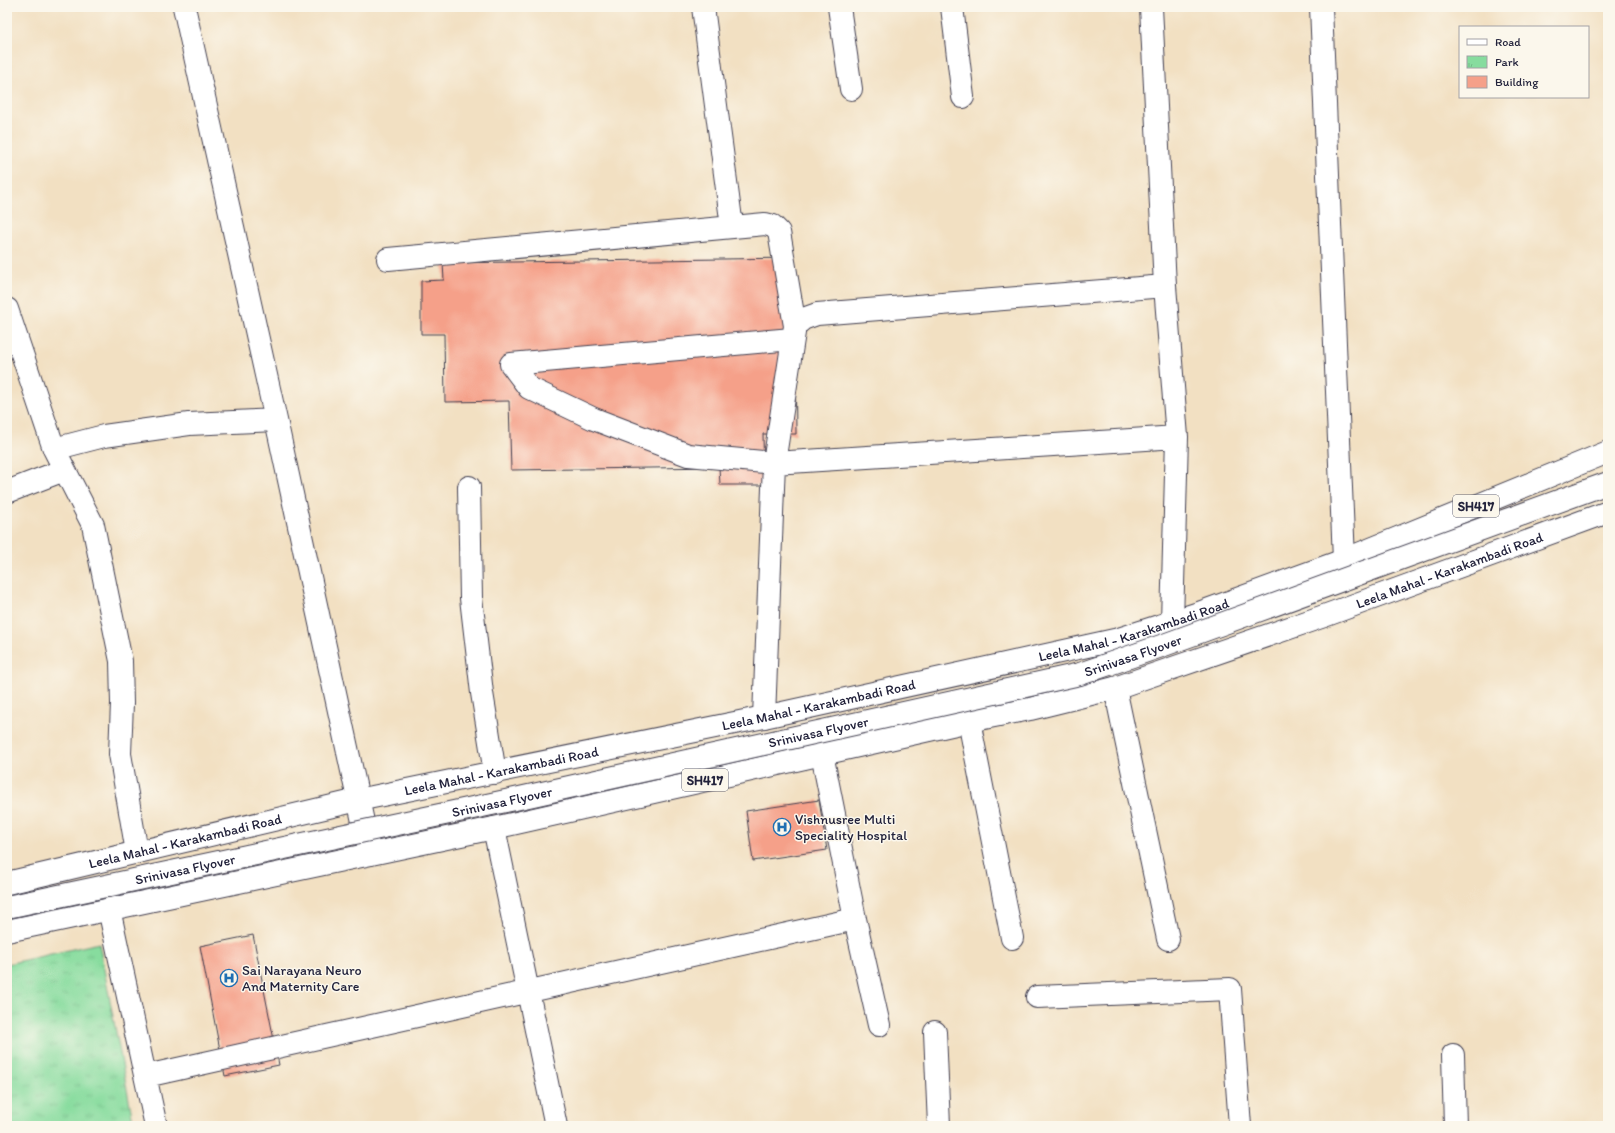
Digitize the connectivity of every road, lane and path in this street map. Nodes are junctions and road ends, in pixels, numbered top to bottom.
1 (184, 7) edge
2 (703, 7) edge
3 (839, 7) edge
4 (952, 7) edge
5 (1151, 7) edge
6 (1321, 7) edge
7 (851, 88) dead end
8 (963, 97) dead end
9 (732, 227) junction
10 (388, 259) dead end
11 (1166, 286) junction
12 (7, 309) edge
13 (793, 333) junction
14 (276, 420) junction
15 (1177, 437) junction
16 (54, 449) junction
17 (1608, 452) edge
18 (774, 463) junction
19 (64, 470) junction
20 (1608, 483) edge
21 (469, 487) dead end
22 (7, 492) edge
23 (1607, 515) edge
24 (1344, 560) junction
25 (1172, 622) junction
26 (1115, 688) junction
27 (764, 717) junction
28 (969, 721) junction
29 (822, 754) junction
30 (495, 773) junction
31 (358, 800) junction
32 (494, 828) junction
33 (137, 852) junction
34 (370, 854) junction
35 (7, 883) edge
36 (7, 907) edge
37 (109, 909) junction
38 (855, 919) junction
39 (7, 931) edge
40 (1012, 938) dead end
41 (1168, 939) dead end
42 (527, 992) junction
43 (1036, 997) dead end
44 (879, 1025) dead end
45 (935, 1032) dead end
46 (1452, 1055) dead end
47 (146, 1076) junction
48 (156, 1126) edge
49 (556, 1126) edge
50 (939, 1126) edge
51 (1240, 1126) edge
52 (1455, 1126) edge

1 - 14 street
2 - 9 street
3 - 7 street
4 - 8 street
5 - 11 street
6 - 24 street
9 - 10 street
9 - 13 street
11 - 13 street
11 - 15 street
12 - 16 street
13 - 18 street
13 - 18 street
14 - 16 street
14 - 31 street
15 - 18 street
15 - 25 street
16 - 19 street
17 - 24 street, Leela Mahal - Karakambadi Road / SH417
18 - 27 street
19 - 22 street
19 - 33 street
20 - 36 street, Srinivasa Flyover, bridge
21 - 30 street
23 - 26 street, Leela Mahal - Karakambadi Road / SH417
24 - 25 street, Leela Mahal - Karakambadi Road / SH417
25 - 27 street, Leela Mahal - Karakambadi Road / SH417
26 - 28 street, Leela Mahal - Karakambadi Road / SH417
26 - 41 street
27 - 30 street, Leela Mahal - Karakambadi Road / SH417
28 - 29 street, Leela Mahal - Karakambadi Road / SH417
28 - 40 street
29 - 32 street, Leela Mahal - Karakambadi Road / SH417
29 - 38 street
30 - 31 street, Leela Mahal - Karakambadi Road / SH417
31 - 33 street, Leela Mahal - Karakambadi Road / SH417
31 - 34 street
32 - 34 street, Leela Mahal - Karakambadi Road / SH417
32 - 42 street
33 - 35 street, Leela Mahal - Karakambadi Road / SH417
34 - 37 street, Leela Mahal - Karakambadi Road / SH417
37 - 39 street, Leela Mahal - Karakambadi Road / SH417
37 - 47 street
38 - 42 street
38 - 44 street
42 - 47 street
42 - 49 street
43 - 51 street
45 - 50 street
46 - 52 street
47 - 48 street

